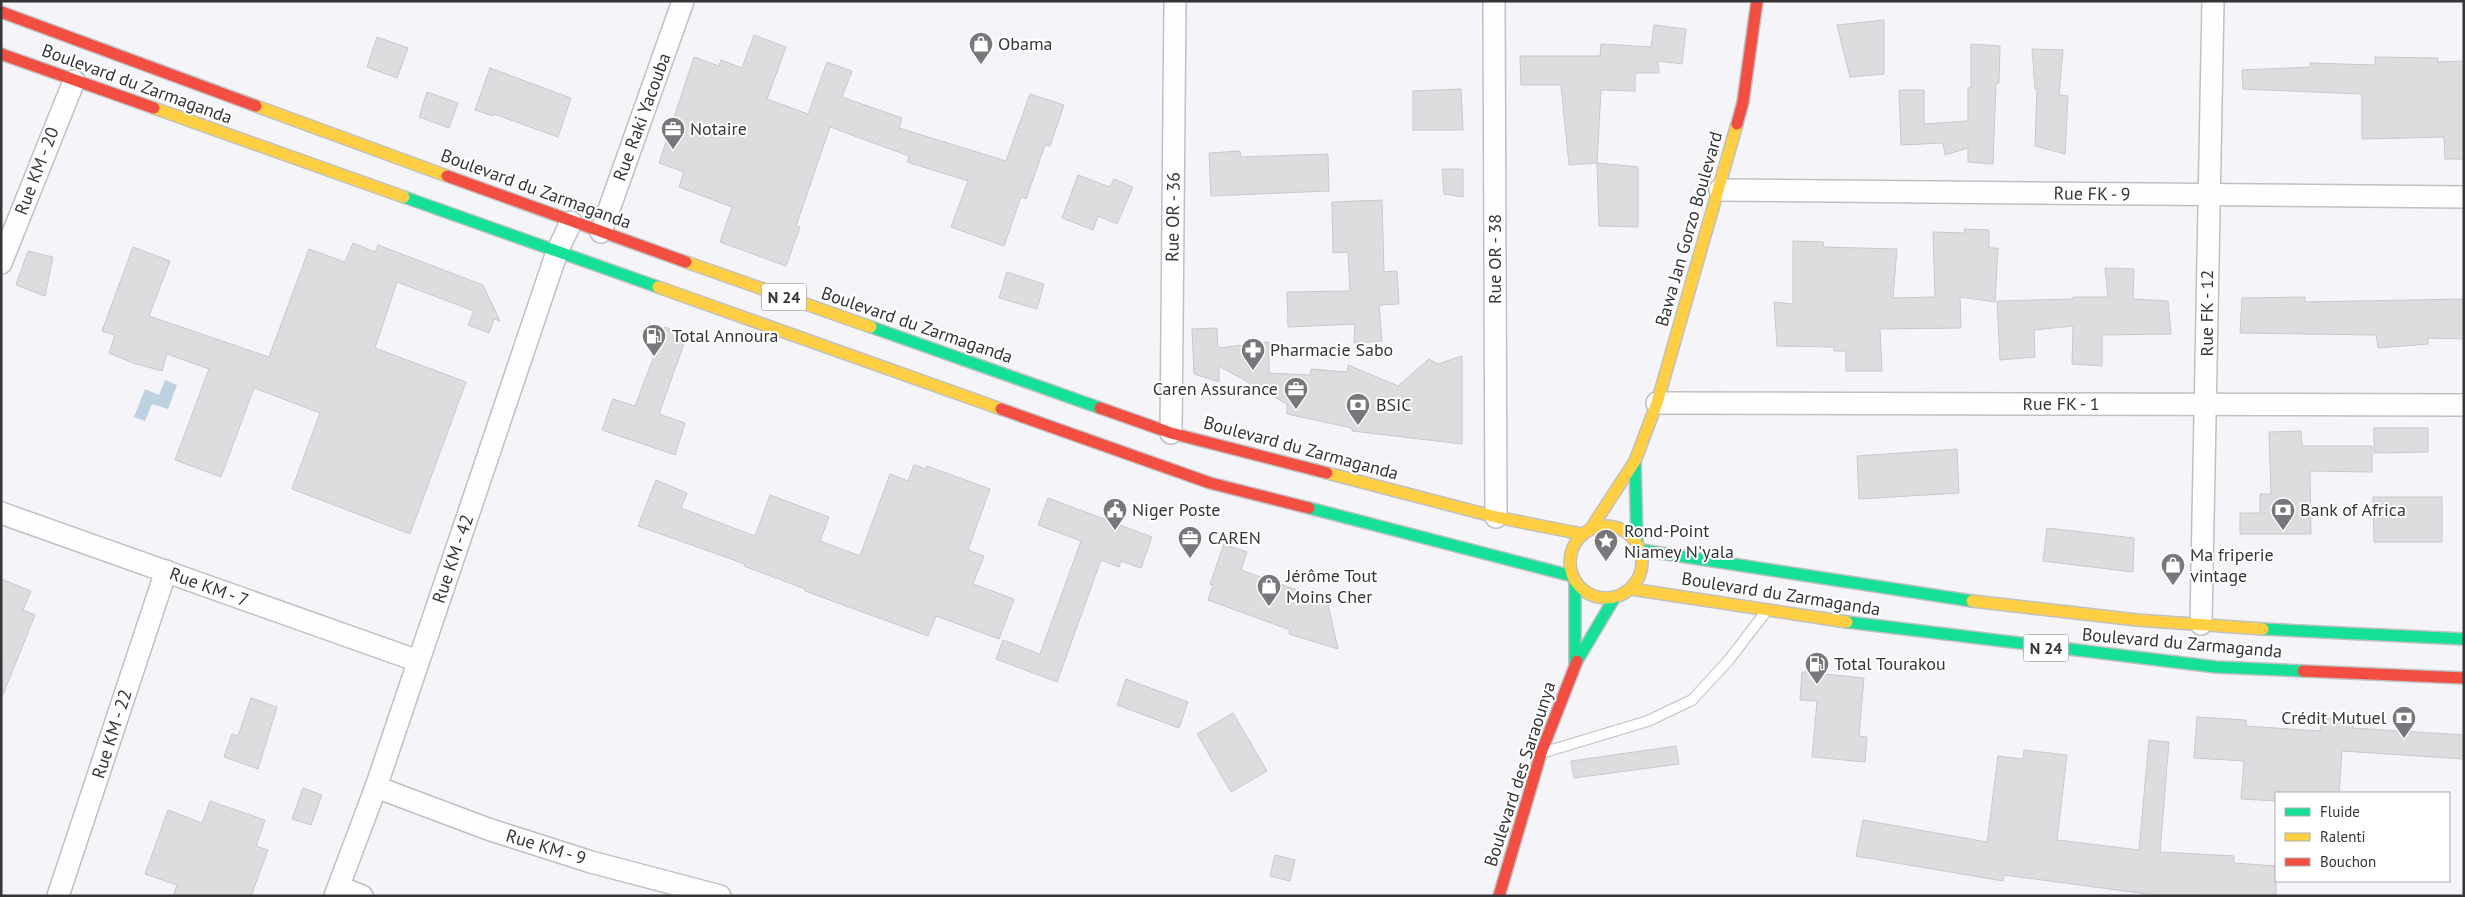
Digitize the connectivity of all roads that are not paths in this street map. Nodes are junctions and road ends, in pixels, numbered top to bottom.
1 (683, 1) edge
2 (1175, 1) edge
3 (1494, 1) edge
4 (1757, 1) edge
5 (2213, 1) edge
6 (1, 12) edge
7 (1, 54) edge
8 (74, 81) junction
9 (1720, 190) junction
10 (2208, 195) junction
11 (2464, 197) edge
12 (571, 222) junction
13 (601, 232) junction
14 (558, 252) junction
15 (1, 263) edge
16 (1657, 403) junction
17 (2207, 404) junction
18 (2464, 405) edge
19 (1171, 433) junction
20 (1635, 461) junction
21 (1, 512) edge
22 (1496, 517) junction
23 (1592, 527) junction
24 (1582, 534) junction
25 (1639, 546) junction
26 (166, 571) junction
27 (1574, 578) junction
28 (1631, 588) junction
29 (1615, 597) junction
30 (1767, 610) junction
31 (2200, 624) junction
32 (2464, 639) edge
33 (418, 661) junction
34 (1575, 664) junction
35 (2464, 678) edge
36 (1541, 754) junction
37 (376, 787) junction
38 (337, 891) edge
39 (686, 891) edge
40 (58, 896) edge
41 (362, 896) edge
42 (720, 896) edge
43 (1499, 896) edge

1 - 13 street, Rue Raki Yacouba
2 - 19 street, Rue OR - 36
3 - 22 street, Rue OR - 38
4 - 9 main road, Bawa Jan Gorzo Boulevard
5 - 10 street, Rue FK - 12
6 - 12 main road, Boulevard du Zarmaganda / N 24
7 - 8 main road, Boulevard du Zarmaganda / N 24
8 - 14 main road, Boulevard du Zarmaganda / N 24
8 - 15 street, Rue KM - 20
9 - 10 street, Rue FK - 9
9 - 16 main road, Bawa Jan Gorzo Boulevard
10 - 11 street, Rue FK - 9
10 - 17 street, Rue FK - 12
12 - 13 main road, Boulevard du Zarmaganda / N 24
12 - 14 street, Rue KM - 42
13 - 19 main road, Boulevard du Zarmaganda / N 24
14 - 27 main road, Boulevard du Zarmaganda / N 24
14 - 33 street, Rue KM - 42
16 - 17 street, Rue FK - 1
16 - 20 main road, Bawa Jan Gorzo Boulevard
17 - 18 street, Rue FK - 1
17 - 31 street, Rue FK - 12
19 - 22 main road, Boulevard du Zarmaganda / N 24
20 - 23 main road, Bawa Jan Gorzo Boulevard
20 - 25 main road, Bawa Jan Gorzo Boulevard
21 - 26 street, Rue KM - 7
22 - 24 main road, Boulevard du Zarmaganda / N 24
23 - 24 main road
23 - 25 main road
24 - 27 main road
25 - 28 main road
25 - 31 main road, Boulevard du Zarmaganda / N 24
26 - 33 street, Rue KM - 7
26 - 40 street, Rue KM - 22
27 - 29 main road
27 - 34 main road, Boulevard des Saraounya
28 - 29 main road
28 - 30 main road, Boulevard du Zarmaganda / N 24
29 - 34 main road, Boulevard des Saraounya
30 - 35 main road, Boulevard du Zarmaganda / N 24
30 - 36 lane
31 - 32 main road, Boulevard du Zarmaganda / N 24
33 - 37 street, Rue KM - 42
34 - 36 main road, Boulevard des Saraounya
36 - 43 main road, Boulevard des Saraounya
37 - 38 street, Rue KM - 42
37 - 39 street, Rue KM - 9
38 - 41 street
39 - 42 street, Rue KM - 9

